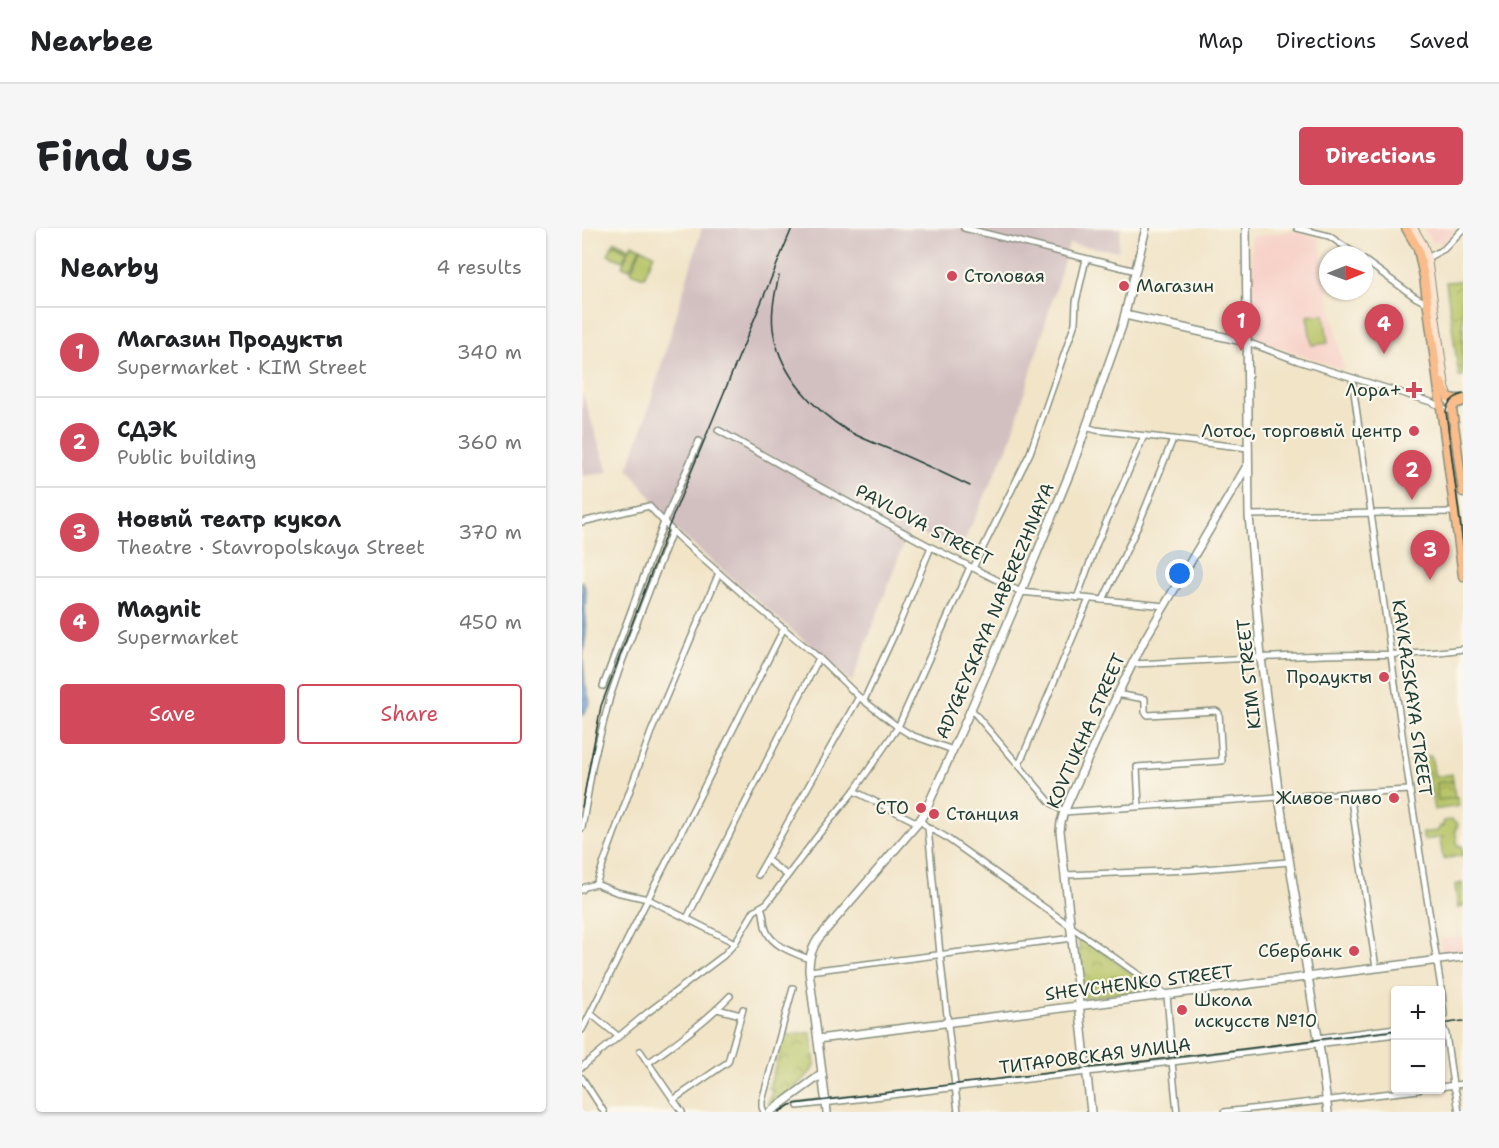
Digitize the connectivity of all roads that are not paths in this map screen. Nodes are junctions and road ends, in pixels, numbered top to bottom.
1 (964, 228) edge
2 (1146, 228) edge
3 (1246, 228) edge
4 (1297, 228) edge
5 (1406, 228) edge
6 (1413, 228) edge
7 (1463, 230) edge
8 (1344, 246) edge
9 (1427, 258) junction
10 (1086, 259) junction
11 (1373, 267) edge
12 (1136, 271) junction
13 (1428, 304) junction
14 (1125, 315) junction
15 (1247, 342) junction
16 (1434, 350) junction
17 (1352, 378) junction
18 (1448, 397) junction
19 (1463, 400) edge
20 (1440, 406) junction
21 (1452, 409) junction
22 (1086, 427) junction
23 (718, 430) dead end
24 (1144, 436) junction
25 (1173, 439) junction
26 (699, 441) dead end
27 (1248, 448) junction
28 (1248, 463) junction
29 (1463, 492) edge
30 (1455, 512) junction
31 (1370, 514) junction
32 (1249, 515) junction
33 (582, 522) edge
34 (664, 522) junction
35 (672, 531) junction
36 (932, 547) junction
37 (972, 568) junction
38 (719, 573) junction
39 (1463, 576) edge
40 (1021, 592) junction
41 (1077, 598) junction
42 (1089, 599) junction
43 (1103, 600) junction
44 (1166, 606) junction
45 (784, 628) junction
46 (1463, 649) edge
47 (1390, 654) junction
48 (819, 658) junction
49 (1261, 658) junction
50 (1132, 664) junction
51 (603, 686) dead end
52 (1116, 694) junction
53 (862, 699) junction
54 (971, 710) junction
55 (898, 727) junction
56 (953, 750) junction
57 (1019, 765) junction
58 (1410, 790) junction
59 (854, 791) junction
60 (1350, 794) junction
61 (1279, 797) junction
62 (1139, 806) junction
63 (1064, 812) junction
64 (919, 821) junction
65 (582, 828) edge
66 (930, 829) dead end
67 (767, 860) junction
68 (1289, 862) junction
69 (758, 875) dead end
70 (788, 875) junction
71 (1065, 875) junction
72 (596, 884) junction
73 (583, 888) edge
74 (648, 899) junction
75 (761, 908) junction
76 (687, 918) junction
77 (1071, 926) junction
78 (1073, 938) junction
79 (735, 943) junction
80 (940, 954) junction
81 (1463, 957) edge
82 (809, 959) junction
83 (1436, 960) junction
84 (1376, 968) junction
85 (809, 971) junction
86 (1308, 976) junction
87 (1440, 986) edge
88 (793, 988) dead end
89 (1167, 995) junction
90 (730, 996) dead end
91 (1078, 1006) junction
92 (717, 1009) junction
93 (591, 1014) junction
94 (948, 1022) junction
95 (1391, 1029) edge
96 (582, 1030) edge
97 (1445, 1032) edge
98 (1391, 1034) edge
99 (618, 1036) junction
100 (818, 1039) junction
101 (1318, 1041) junction
102 (640, 1051) dead end
103 (1172, 1059) junction
104 (648, 1063) junction
105 (582, 1066) edge
106 (1086, 1073) junction
107 (822, 1074) junction
108 (582, 1078) edge
109 (1463, 1084) edge
110 (1453, 1085) junction
111 (1445, 1086) edge
112 (955, 1088) junction
113 (1391, 1093) edge
114 (673, 1100) junction
115 (1327, 1101) junction
116 (826, 1102) junction
117 (798, 1107) dead end
118 (604, 1112) edge
119 (682, 1112) edge
120 (764, 1112) edge
121 (770, 1112) edge
122 (827, 1112) edge
123 (958, 1112) edge
124 (1091, 1112) edge
125 (1177, 1112) edge
126 (1224, 1112) edge
127 (1328, 1112) edge
128 (1459, 1112) edge

1 - 10 street
2 - 12 street, ADYGEYSKAYA NABEREZHNAYA
3 - 15 street, KIM STREET
4 - 8 street
5 - 13 main road
6 - 9 main road
7 - 9 street
9 - 18 main road
10 - 12 street
10 - 37 street
11 - 13 street
12 - 14 street, ADYGEYSKAYA NABEREZHNAYA
13 - 16 main road
14 - 15 street
14 - 22 street, ADYGEYSKAYA NABEREZHNAYA
15 - 17 street
15 - 27 street, KIM STREET
16 - 18 main road
16 - 20 main road
17 - 20 street
17 - 31 street, KAVKAZSKAYA STREET
18 - 19 main road
18 - 21 main road
19 - 21 main road
20 - 21 street
20 - 30 main road
21 - 29 main road
22 - 24 street
22 - 40 street, ADYGEYSKAYA NABEREZHNAYA
23 - 36 street, PAVLOVA STREET
24 - 25 street
24 - 41 street
25 - 27 street
25 - 43 street
26 - 34 street
27 - 28 street, KIM STREET
28 - 32 street, KIM STREET
28 - 44 street, KOVTUKHA STREET
30 - 31 street
30 - 39 main road
31 - 32 street
31 - 47 street, KAVKAZSKAYA STREET
32 - 49 street, KIM STREET
33 - 34 street
34 - 35 street
34 - 51 street
35 - 38 street
35 - 65 street
36 - 37 street, PAVLOVA STREET
36 - 53 street
37 - 40 street, PAVLOVA STREET
37 - 55 street
38 - 45 street
38 - 72 street
40 - 41 street, PAVLOVA STREET
40 - 54 street, ADYGEYSKAYA NABEREZHNAYA
41 - 42 street, PAVLOVA STREET
42 - 43 street, PAVLOVA STREET
42 - 57 street
43 - 44 street, PAVLOVA STREET
44 - 50 street, KOVTUKHA STREET
45 - 48 street
45 - 74 street
46 - 47 street
47 - 49 street
47 - 58 street, KAVKAZSKAYA STREET
48 - 53 street
48 - 76 street
49 - 50 street
49 - 61 street, KIM STREET
50 - 52 street, KOVTUKHA STREET
52 - 62 street
52 - 63 street, KOVTUKHA STREET
53 - 55 street
53 - 67 street
54 - 56 street, ADYGEYSKAYA NABEREZHNAYA
54 - 57 street
55 - 56 street
55 - 59 street
56 - 64 street, ADYGEYSKAYA NABEREZHNAYA
57 - 63 street
58 - 60 street
58 - 83 street, KAVKAZSKAYA STREET
59 - 64 street
59 - 70 street
60 - 61 street
60 - 84 street
61 - 62 street
61 - 68 street, KIM STREET
62 - 63 street
63 - 71 street, KOVTUKHA STREET
64 - 80 street
64 - 82 street, ADYGEYSKAYA NABEREZHNAYA
66 - 77 street
67 - 69 street
67 - 70 street
68 - 71 street
68 - 86 street, KIM STREET
70 - 75 street
71 - 77 street, KOVTUKHA STREET
72 - 73 street
72 - 74 street
74 - 76 street
74 - 93 street
75 - 79 street
75 - 82 street
76 - 79 street
77 - 78 street, KOVTUKHA STREET
77 - 89 street
78 - 80 street
78 - 91 street, KOVTUKHA STREET
79 - 99 street
80 - 85 street
80 - 94 street
81 - 83 street, SHEVCHENKO STREET
82 - 85 street, ADYGEYSKAYA NABEREZHNAYA
83 - 84 street, SHEVCHENKO STREET
83 - 87 street, KAVKAZSKAYA STREET
84 - 86 street, SHEVCHENKO STREET
85 - 100 street, ADYGEYSKAYA NABEREZHNAYA
86 - 89 street, SHEVCHENKO STREET
86 - 101 street, KIM STREET
88 - 120 street
89 - 91 street, SHEVCHENKO STREET
89 - 103 street
90 - 92 street
91 - 94 street, SHEVCHENKO STREET
91 - 106 street, KOVTUKHA STREET
92 - 104 street
92 - 114 street
93 - 96 street
93 - 99 street
94 - 100 street, SHEVCHENKO STREET
94 - 112 street
95 - 101 street, ТИТАРОВСКАЯ УЛИЦА
97 - 110 street, KAVKAZSKAYA STREET
98 - 101 street, ТИТАРОВСКАЯ УЛИЦА
99 - 105 street
100 - 107 street, ADYGEYSKAYA NABEREZHNAYA
101 - 103 street, ТИТАРОВСКАЯ УЛИЦА
101 - 115 street, KIM STREET
102 - 104 street
103 - 106 street, ТИТАРОВСКАЯ УЛИЦА
103 - 125 street
104 - 114 street
106 - 112 street, ТИТАРОВСКАЯ УЛИЦА
106 - 124 street, KOVTUKHA STREET
107 - 116 street, ADYGEYSKAYA NABEREZHNAYA
107 - 121 street
108 - 118 street
109 - 110 street
110 - 111 street
110 - 128 street, KAVKAZSKAYA STREET
112 - 116 street, ТИТАРОВСКАЯ УЛИЦА
112 - 123 street
113 - 115 street
114 - 119 street
115 - 126 street
115 - 127 street, KIM STREET
116 - 117 street, ТИТАРОВСКАЯ УЛИЦА
116 - 122 street, ADYGEYSKAYA NABEREZHNAYA

